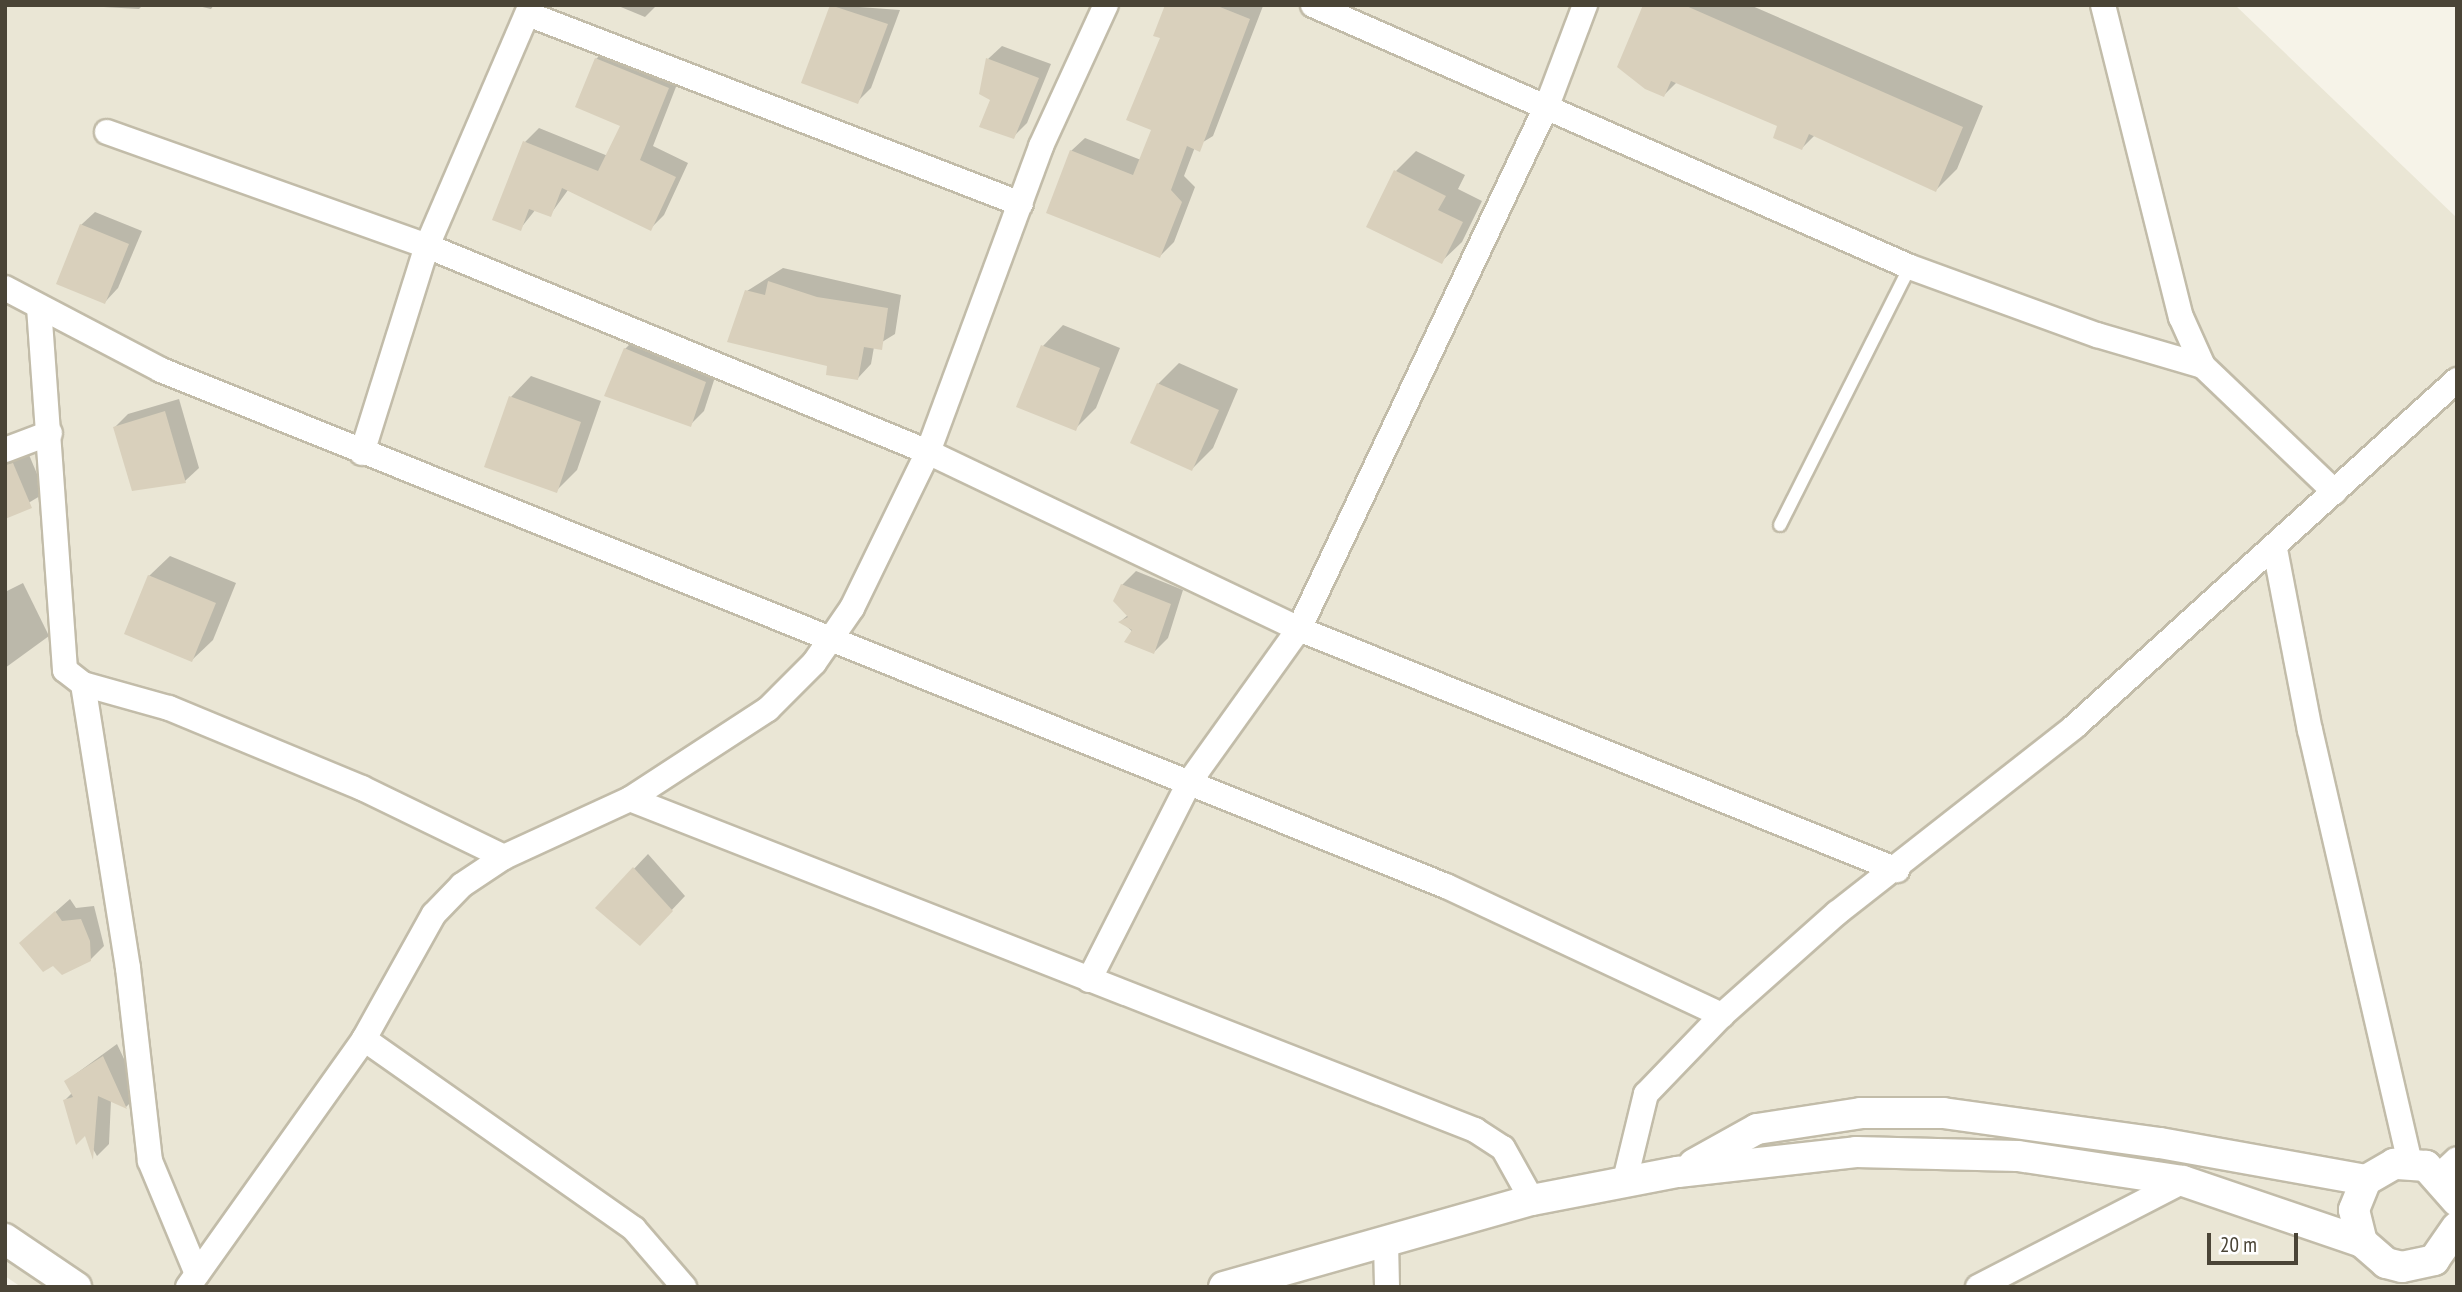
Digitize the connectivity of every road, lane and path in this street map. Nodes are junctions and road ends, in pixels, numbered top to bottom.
1 (1106, 5) edge
2 (1313, 5) edge
3 (1585, 5) edge
4 (2104, 5) edge
5 (530, 10) edge
6 (1548, 103) junction
7 (107, 132) dead end
8 (1021, 204) junction
9 (427, 246) junction
10 (1910, 267) junction
11 (5, 288) edge
12 (39, 307) junction
13 (2203, 366) junction
14 (2457, 380) edge
15 (50, 433) junction
16 (5, 450) edge
17 (928, 452) junction
18 (362, 453) junction
19 (2335, 492) junction
20 (1780, 525) dead end
21 (2275, 550) junction
22 (1298, 629) junction
23 (832, 638) junction
24 (83, 684) junction
25 (1190, 781) junction
26 (630, 799) junction
27 (504, 857) junction
28 (1897, 870) junction
29 (1088, 980) junction
30 (1722, 1015) junction
31 (364, 1039) junction
32 (2410, 1162) junction
33 (2449, 1167) edge
34 (1678, 1172) junction
35 (2183, 1181) junction
36 (2366, 1181) junction
37 (1624, 1184) junction
38 (1532, 1200) junction
39 (2457, 1201) edge
40 (2456, 1234) edge
41 (5, 1239) edge
42 (1386, 1242) junction
43 (2361, 1242) junction
44 (2408, 1277) edge
45 (193, 1280) edge
46 (76, 1287) edge
47 (684, 1287) edge
48 (1224, 1287) edge
49 (1387, 1287) edge
50 (1978, 1287) edge

1 - 8 street
2 - 6 street
3 - 6 street
4 - 13 street
5 - 8 street
5 - 9 street
6 - 10 street
6 - 22 street
7 - 9 street
8 - 17 street
9 - 17 street
9 - 18 street
10 - 13 street
10 - 20 lane
11 - 12 street
12 - 15 street
12 - 18 street
13 - 19 street
14 - 19 street
15 - 16 street
15 - 24 street
17 - 22 street
17 - 23 street
18 - 23 street
19 - 21 street
21 - 28 street
21 - 32 street
22 - 25 street
22 - 28 street
23 - 25 street
23 - 26 street
24 - 27 street
24 - 45 street
25 - 29 street
25 - 30 street
26 - 27 street
26 - 29 street
27 - 31 street
28 - 30 street
29 - 38 street
30 - 37 street
31 - 45 street
31 - 47 street
32 - 33 street
32 - 36 street
33 - 39 street
34 - 35 street
34 - 36 street
34 - 37 street
35 - 43 street
35 - 50 street
36 - 43 street
37 - 38 street
38 - 42 street
40 - 44 street
41 - 46 street
42 - 48 street
42 - 49 street
43 - 44 street

